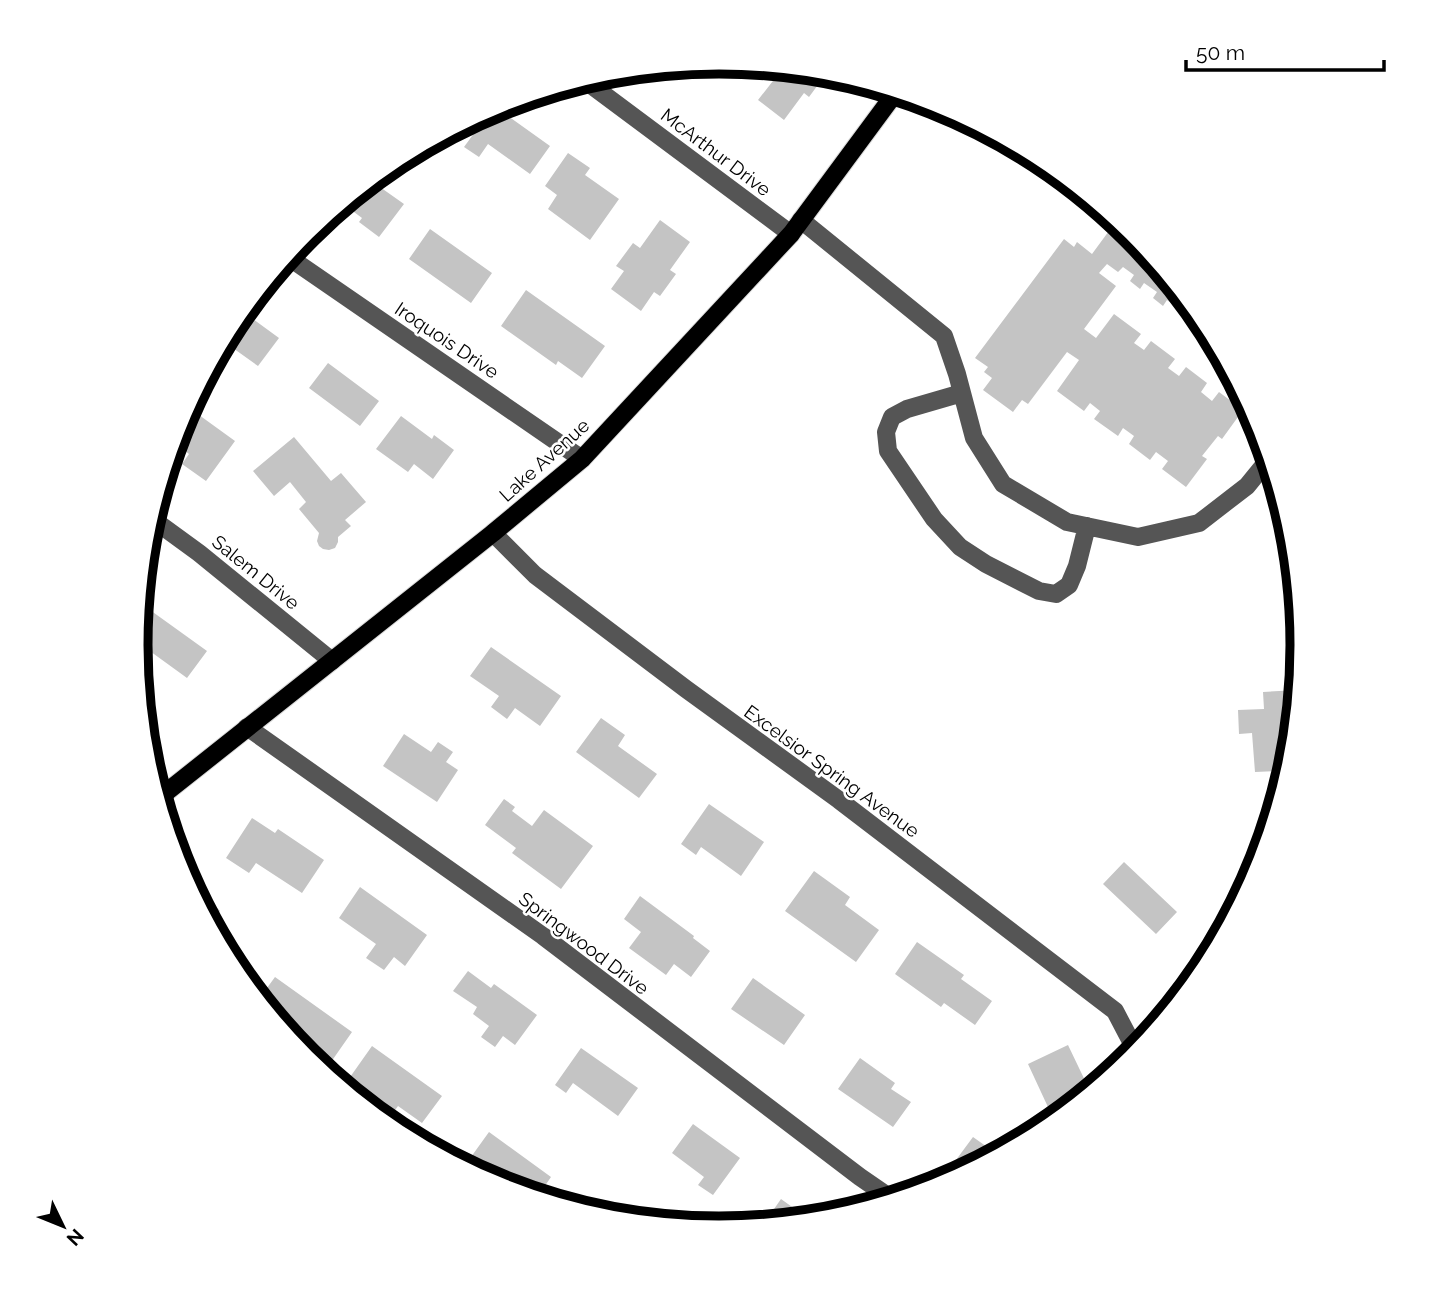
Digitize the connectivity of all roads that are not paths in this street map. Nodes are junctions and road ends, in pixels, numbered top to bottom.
1 (595, 87) edge
2 (891, 100) edge
3 (796, 227) junction
4 (296, 262) edge
5 (962, 393) junction
6 (582, 458) junction
7 (1262, 468) edge
8 (161, 525) edge
9 (1087, 526) junction
10 (493, 533) junction
11 (332, 661) junction
12 (247, 727) junction
13 (167, 791) edge
14 (1130, 1040) edge
15 (881, 1192) edge

1 - 3 street, McArthur Drive
2 - 3 main road, Lake Avenue
3 - 5 street, McArthur Drive
3 - 6 main road, Lake Avenue
4 - 6 street, Iroquois Drive
5 - 9 street, McArthur Drive
5 - 9 street
6 - 10 main road, Lake Avenue
7 - 9 street, McArthur Drive
8 - 11 street, Salem Drive
10 - 11 main road, Lake Avenue
10 - 14 street, Excelsior Spring Avenue
11 - 12 main road, Lake Avenue
12 - 13 main road, Lake Avenue
12 - 15 street, Springwood Drive

